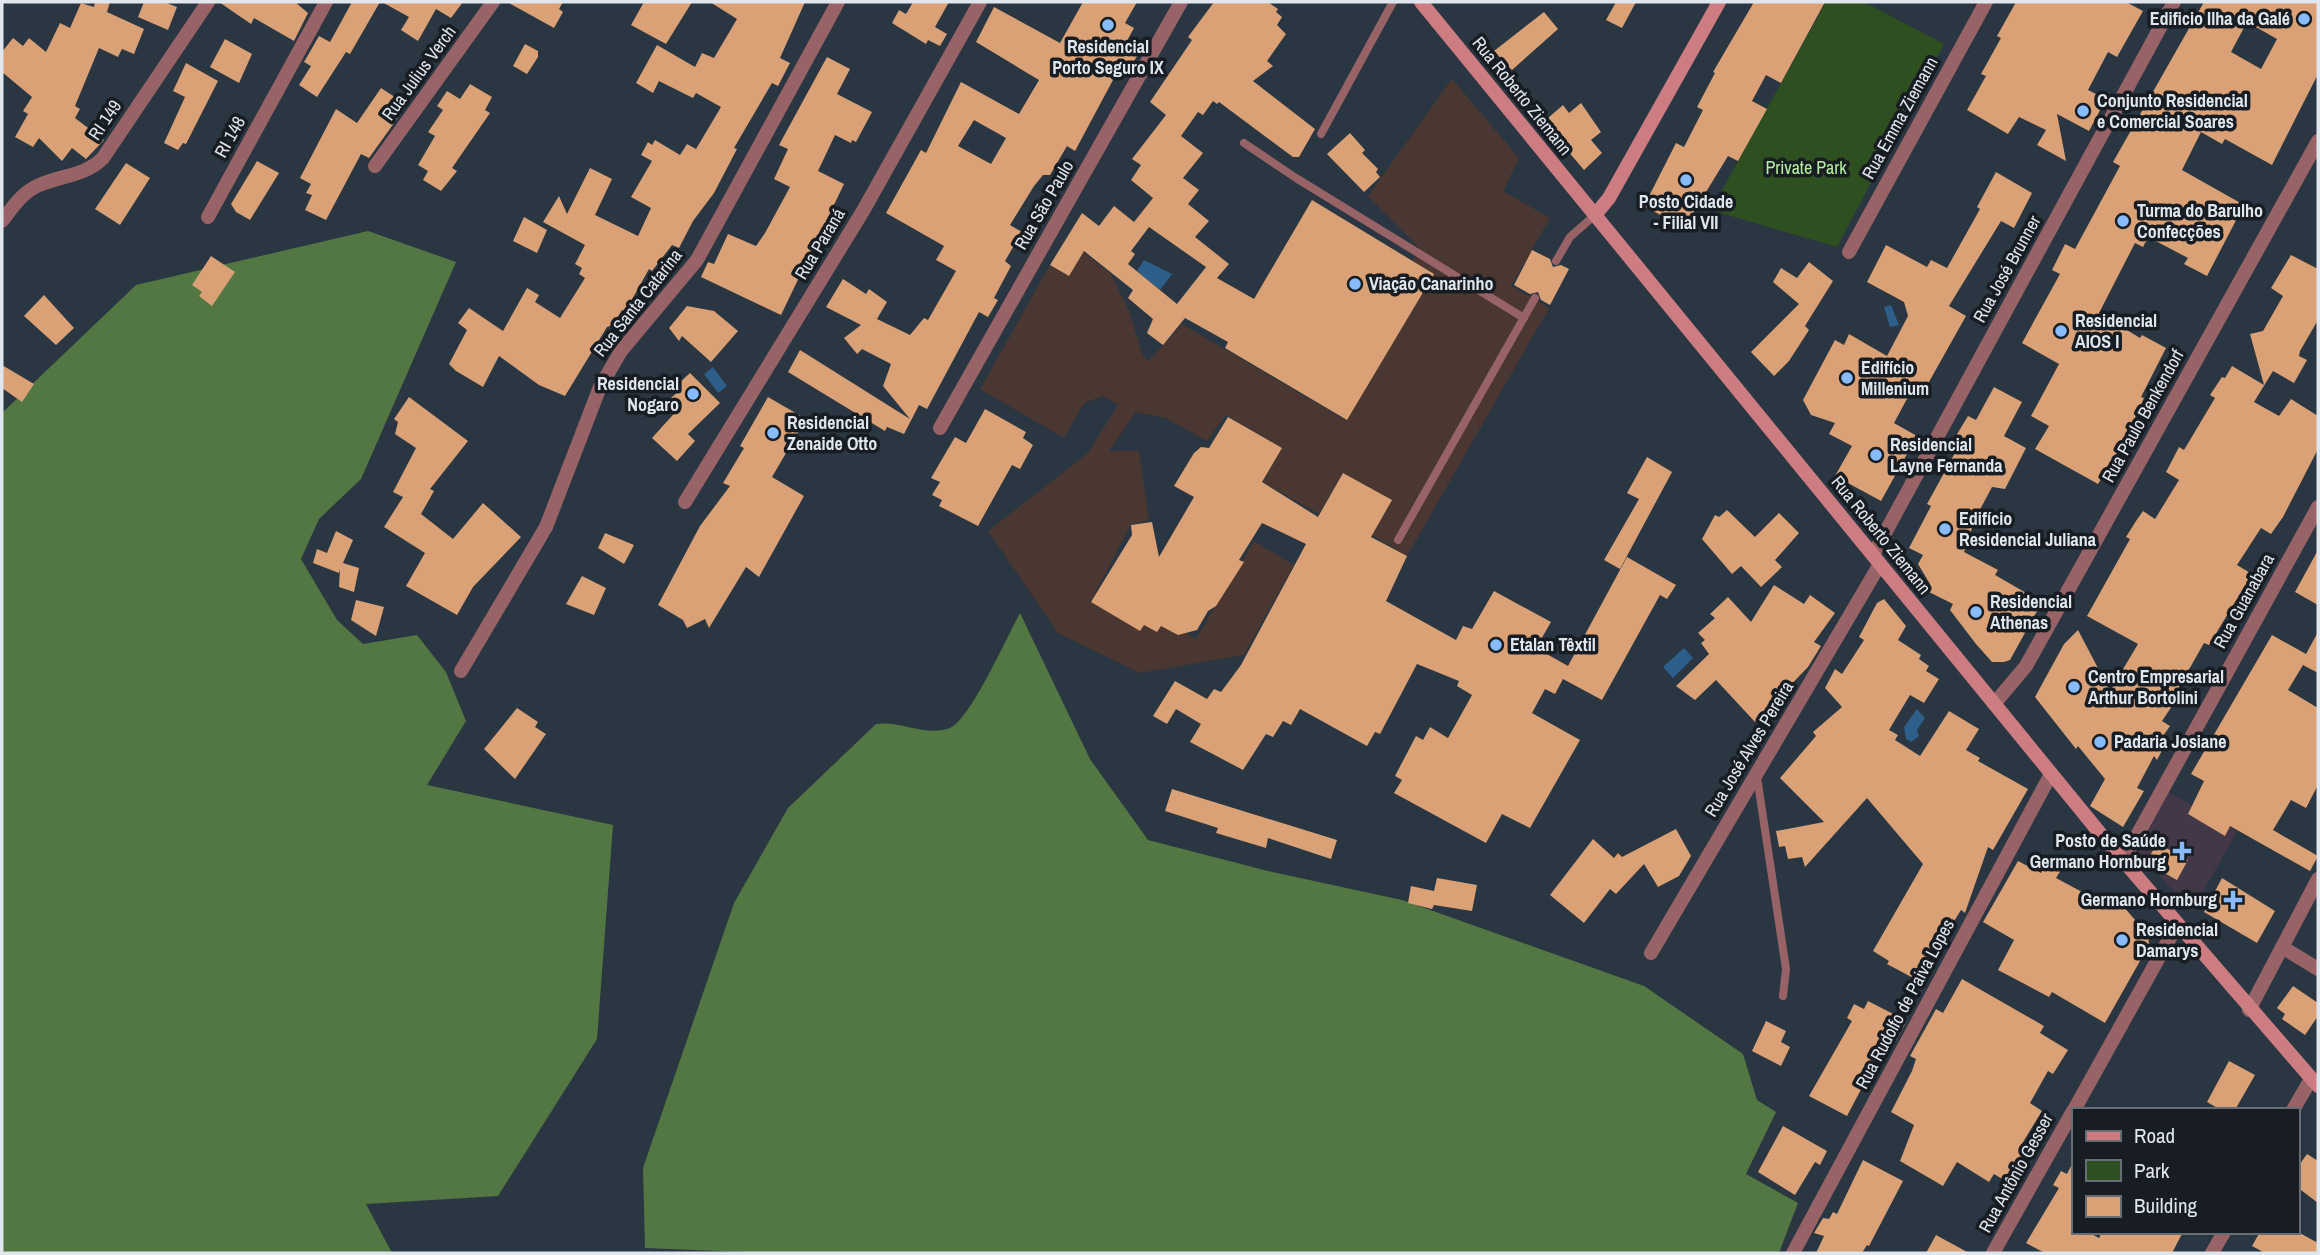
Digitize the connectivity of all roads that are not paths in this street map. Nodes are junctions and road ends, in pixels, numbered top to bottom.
1 (208, 2) edge
2 (326, 2) edge
3 (493, 2) edge
4 (838, 2) edge
5 (980, 2) edge
6 (1181, 2) edge
7 (1393, 2) edge
8 (1420, 2) edge
9 (1719, 2) edge
10 (1986, 2) edge
11 (2174, 2) edge
12 (1321, 134) dead end
13 (1244, 142) dead end
14 (2318, 142) edge
15 (375, 166) dead end
16 (1595, 215) junction
17 (208, 216) dead end
18 (2, 221) edge
19 (1849, 252) dead end
20 (1556, 261) dead end
21 (1535, 298) dead end
22 (1524, 318) junction
23 (940, 428) dead end
24 (685, 502) dead end
25 (2318, 507) edge
26 (1398, 540) dead end
27 (1877, 560) junction
28 (461, 671) dead end
29 (1994, 704) junction
30 (1756, 774) junction
31 (2051, 774) junction
32 (2123, 861) junction
33 (2318, 879) edge
34 (2177, 925) junction
35 (2281, 947) junction
36 (1651, 953) dead end
37 (2318, 969) edge
38 (1783, 996) dead end
39 (2249, 1010) junction
40 (2315, 1082) edge
41 (2074, 1108) edge
42 (2296, 1108) edge
43 (2072, 1112) edge
44 (2223, 1234) edge
45 (1793, 1253) edge
46 (1993, 1253) edge
47 (2212, 1253) edge

1 - 18 street, RI 149
2 - 17 street, RI 148
3 - 15 street, Rua Julius Verch
4 - 28 street, Rua Santa Catarina
5 - 24 street, Rua Paraná
6 - 23 street, Rua São Paulo
7 - 12 lane
8 - 16 main road, Rua Roberto Ziemann
9 - 16 main road
10 - 19 street, Rua Emma Ziemann
11 - 27 street, Rua José Brunner
13 - 22 lane
14 - 29 street, Rua Paulo Benkendorf
16 - 20 lane
16 - 27 main road, Rua Roberto Ziemann
21 - 22 lane
22 - 26 lane
25 - 32 street, Rua Guanabara
27 - 29 main road, Rua Roberto Ziemann
27 - 30 street, Rua José Alves Pereira
29 - 31 main road, Rua Roberto Ziemann
30 - 36 street, Rua José Alves Pereira
30 - 38 lane
31 - 32 main road, Rua Roberto Ziemann
31 - 45 street, Rua Rudolfo de Paiva Lopes
32 - 34 main road, Rua Roberto Ziemann
33 - 35 street
34 - 39 main road, Rua Roberto Ziemann
34 - 41 street, Rua Antônio Gesser
35 - 37 street
35 - 39 street
39 - 40 main road, Rua Roberto Ziemann
40 - 42 street
43 - 46 street, Rua Antônio Gesser
44 - 47 street

